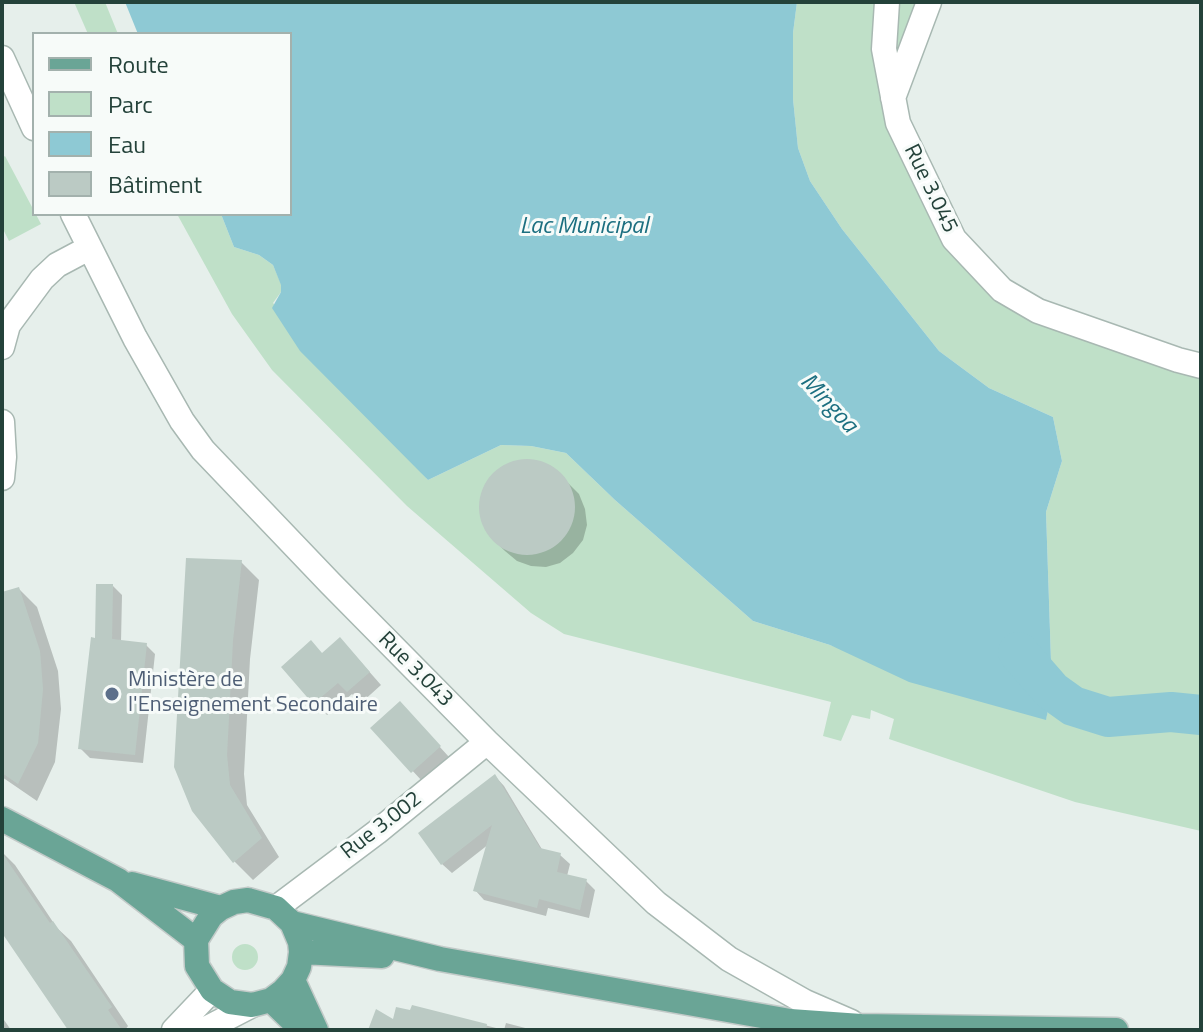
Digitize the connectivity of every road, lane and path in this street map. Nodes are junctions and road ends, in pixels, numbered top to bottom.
1 (887, 2) edge
2 (929, 2) edge
3 (2, 58) edge
4 (892, 101) junction
5 (32, 124) edge
6 (74, 216) edge
7 (89, 248) junction
8 (2, 347) edge
9 (1201, 366) edge
10 (2, 422) edge
11 (2, 478) edge
12 (487, 742) junction
13 (2, 819) edge
14 (118, 880) junction
15 (221, 908) junction
16 (284, 916) junction
17 (196, 940) junction
18 (301, 952) junction
19 (440, 959) junction
20 (293, 980) junction
21 (212, 990) junction
22 (262, 1002) junction
23 (861, 1026) junction
24 (174, 1030) edge
25 (204, 1030) edge
26 (302, 1030) edge
27 (316, 1030) edge
28 (1116, 1030) edge

1 - 4 street, Rue 3.045
2 - 4 street
3 - 5 street
4 - 9 street, Rue 3.045
6 - 7 street, Rue 3.043
7 - 8 street
7 - 12 street, Rue 3.043
10 - 11 street
12 - 16 street, Rue 3.002
12 - 23 street, Rue 3.043
13 - 14 main road
14 - 15 main road
14 - 17 main road
15 - 16 main road
15 - 17 main road
16 - 18 main road
16 - 19 main road
17 - 21 main road
18 - 19 main road
18 - 20 main road
19 - 23 main road
20 - 22 main road
20 - 27 main road
21 - 22 main road
21 - 24 street
22 - 25 street
22 - 26 main road
23 - 28 main road

